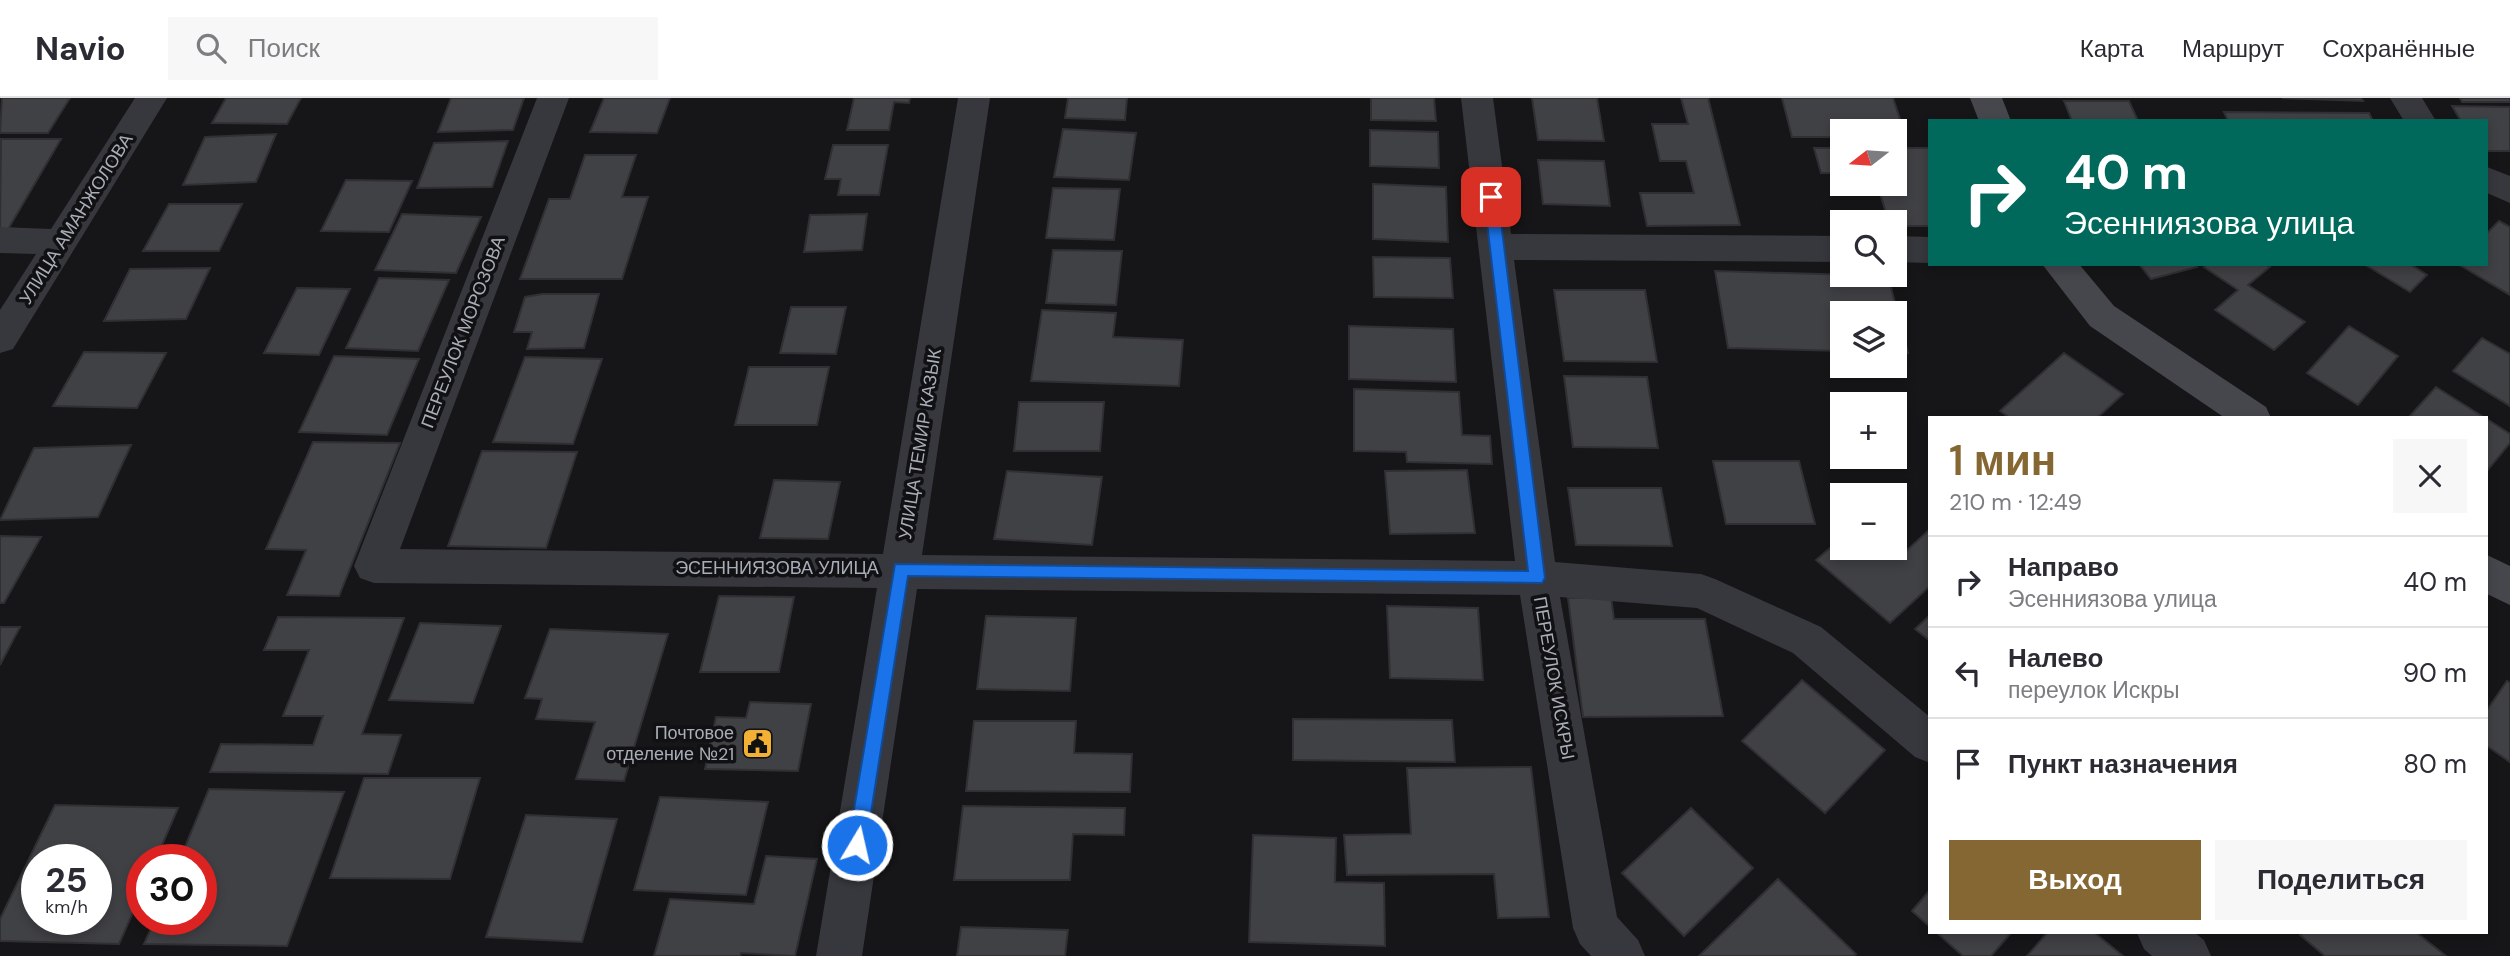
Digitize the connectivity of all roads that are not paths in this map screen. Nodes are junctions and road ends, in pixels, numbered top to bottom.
1 (151, 98) edge
2 (553, 98) edge
3 (974, 98) edge
4 (1477, 98) edge
5 (1986, 98) edge
6 (2406, 98) edge
7 (1993, 119) edge
8 (2419, 119) edge
9 (2488, 180) edge
10 (2510, 191) edge
11 (0, 240) edge
12 (62, 242) junction
13 (1497, 247) junction
14 (1830, 249) edge
15 (1907, 249) edge
16 (1928, 250) edge
17 (2061, 266) edge
18 (0, 339) edge
19 (2250, 416) edge
20 (374, 566) joint
21 (901, 569) junction
22 (2488, 573) edge
23 (1537, 578) junction
24 (2510, 588) edge
25 (1928, 741) edge
26 (2161, 934) edge
27 (839, 956) edge
28 (1622, 956) edge
29 (2188, 956) edge

1 - 12 street, УЛИЦА АМАНЖОЛОВА
2 - 20 street, ПЕРЕУЛОК МОРОЗОВА
3 - 21 street, УЛИЦА ТЕМИР КАЗЫК
4 - 13 street, ПЕРЕУЛОК ИСКРЫ
5 - 7 main road
6 - 8 street
9 - 10 street
11 - 12 street
12 - 18 street, УЛИЦА АМАНЖОЛОВА
13 - 14 street
13 - 23 street, ПЕРЕУЛОК ИСКРЫ
15 - 16 street
17 - 19 main road
20 - 21 street, ЭСЕННИЯЗОВА УЛИЦА
21 - 23 street, ЭСЕННИЯЗОВА УЛИЦА
21 - 27 street, УЛИЦА ТЕМИР КАЗЫК
22 - 24 main road
23 - 25 street, ЭСЕННИЯЗОВА УЛИЦА
23 - 28 street, ПЕРЕУЛОК ИСКРЫ
26 - 29 street

